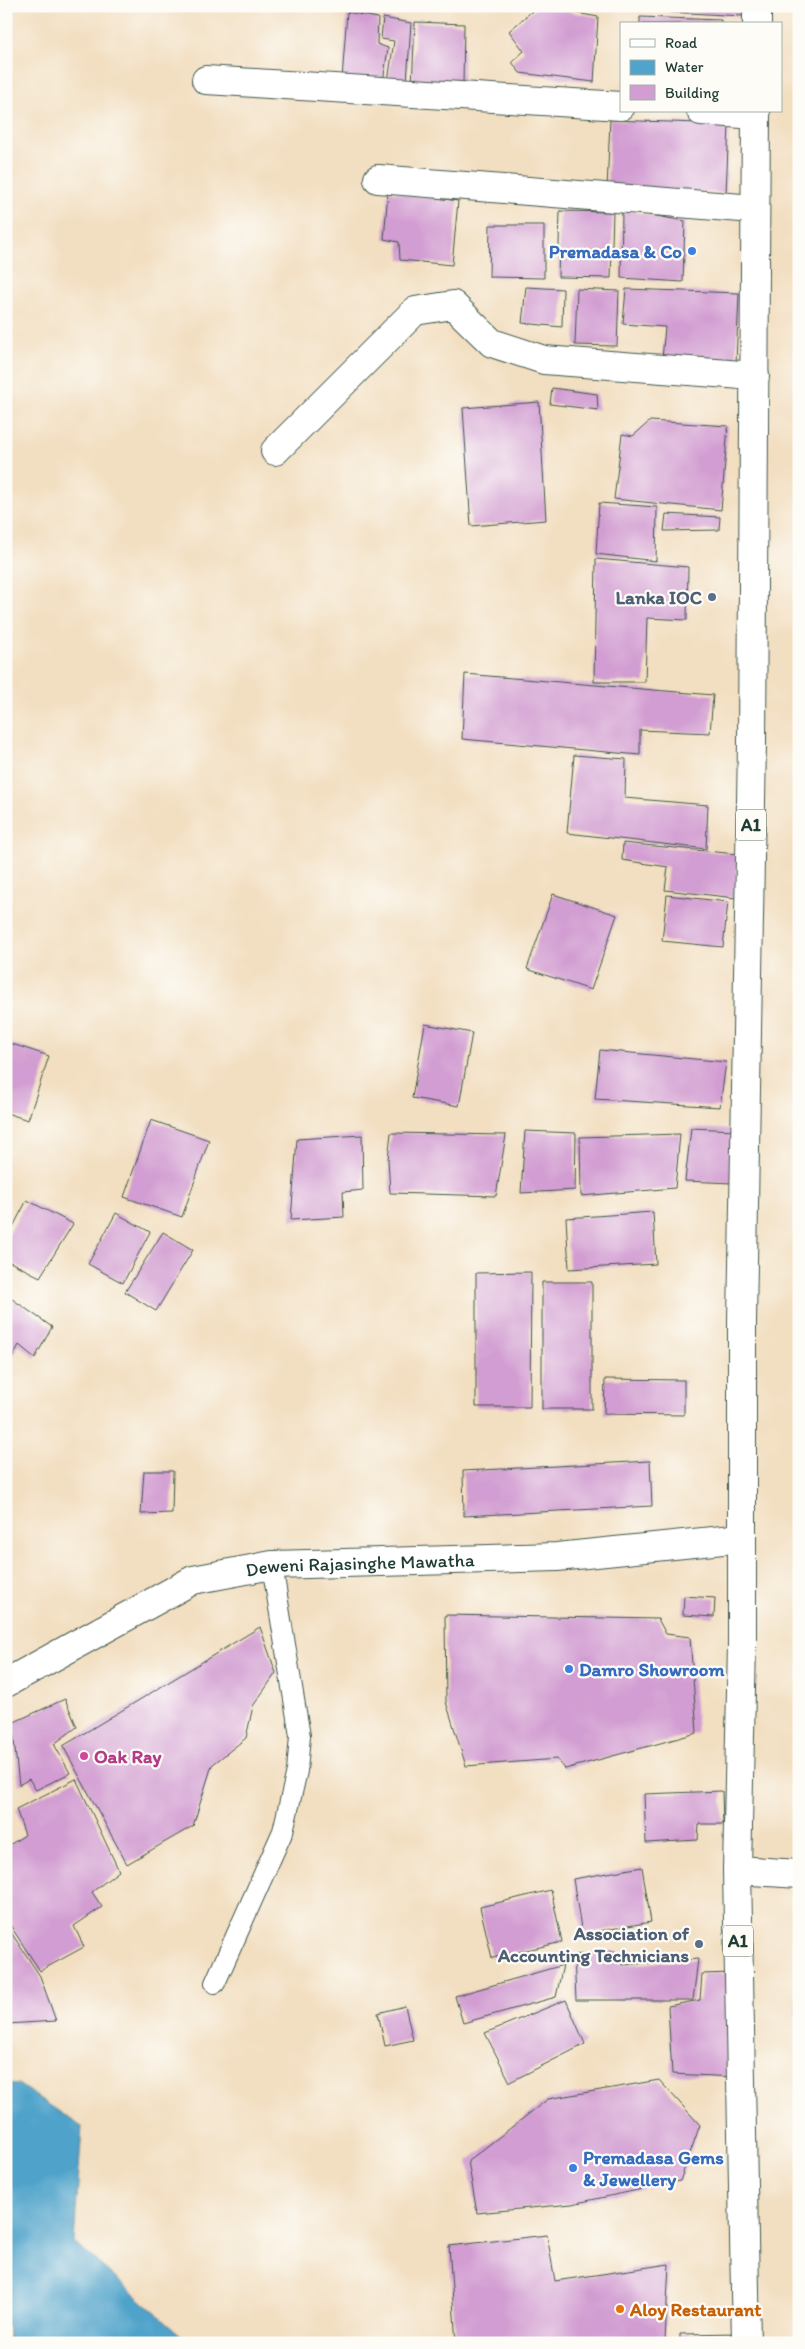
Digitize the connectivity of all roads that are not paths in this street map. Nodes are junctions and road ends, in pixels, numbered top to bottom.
1 (757, 6) edge
2 (757, 22) edge
3 (206, 80) dead end
4 (620, 106) edge
5 (728, 112) edge
6 (756, 113) edge
7 (378, 178) dead end
8 (754, 209) junction
9 (755, 376) junction
10 (275, 452) dead end
11 (742, 1538) junction
12 (272, 1566) junction
13 (6, 1683) edge
14 (737, 1870) junction
15 (799, 1874) edge
16 (215, 1983) dead end
17 (746, 2343) edge

1 - 2 main road
3 - 4 main road
5 - 6 main road
6 - 8 main road, A1
7 - 8 main road
8 - 9 main road, A1
9 - 10 main road
9 - 11 main road, A1
11 - 12 main road, Deweni Rajasinghe Mawatha
11 - 14 main road, A1
12 - 13 main road, Deweni Rajasinghe Mawatha
12 - 16 lane
14 - 15 main road
14 - 17 main road, A1

